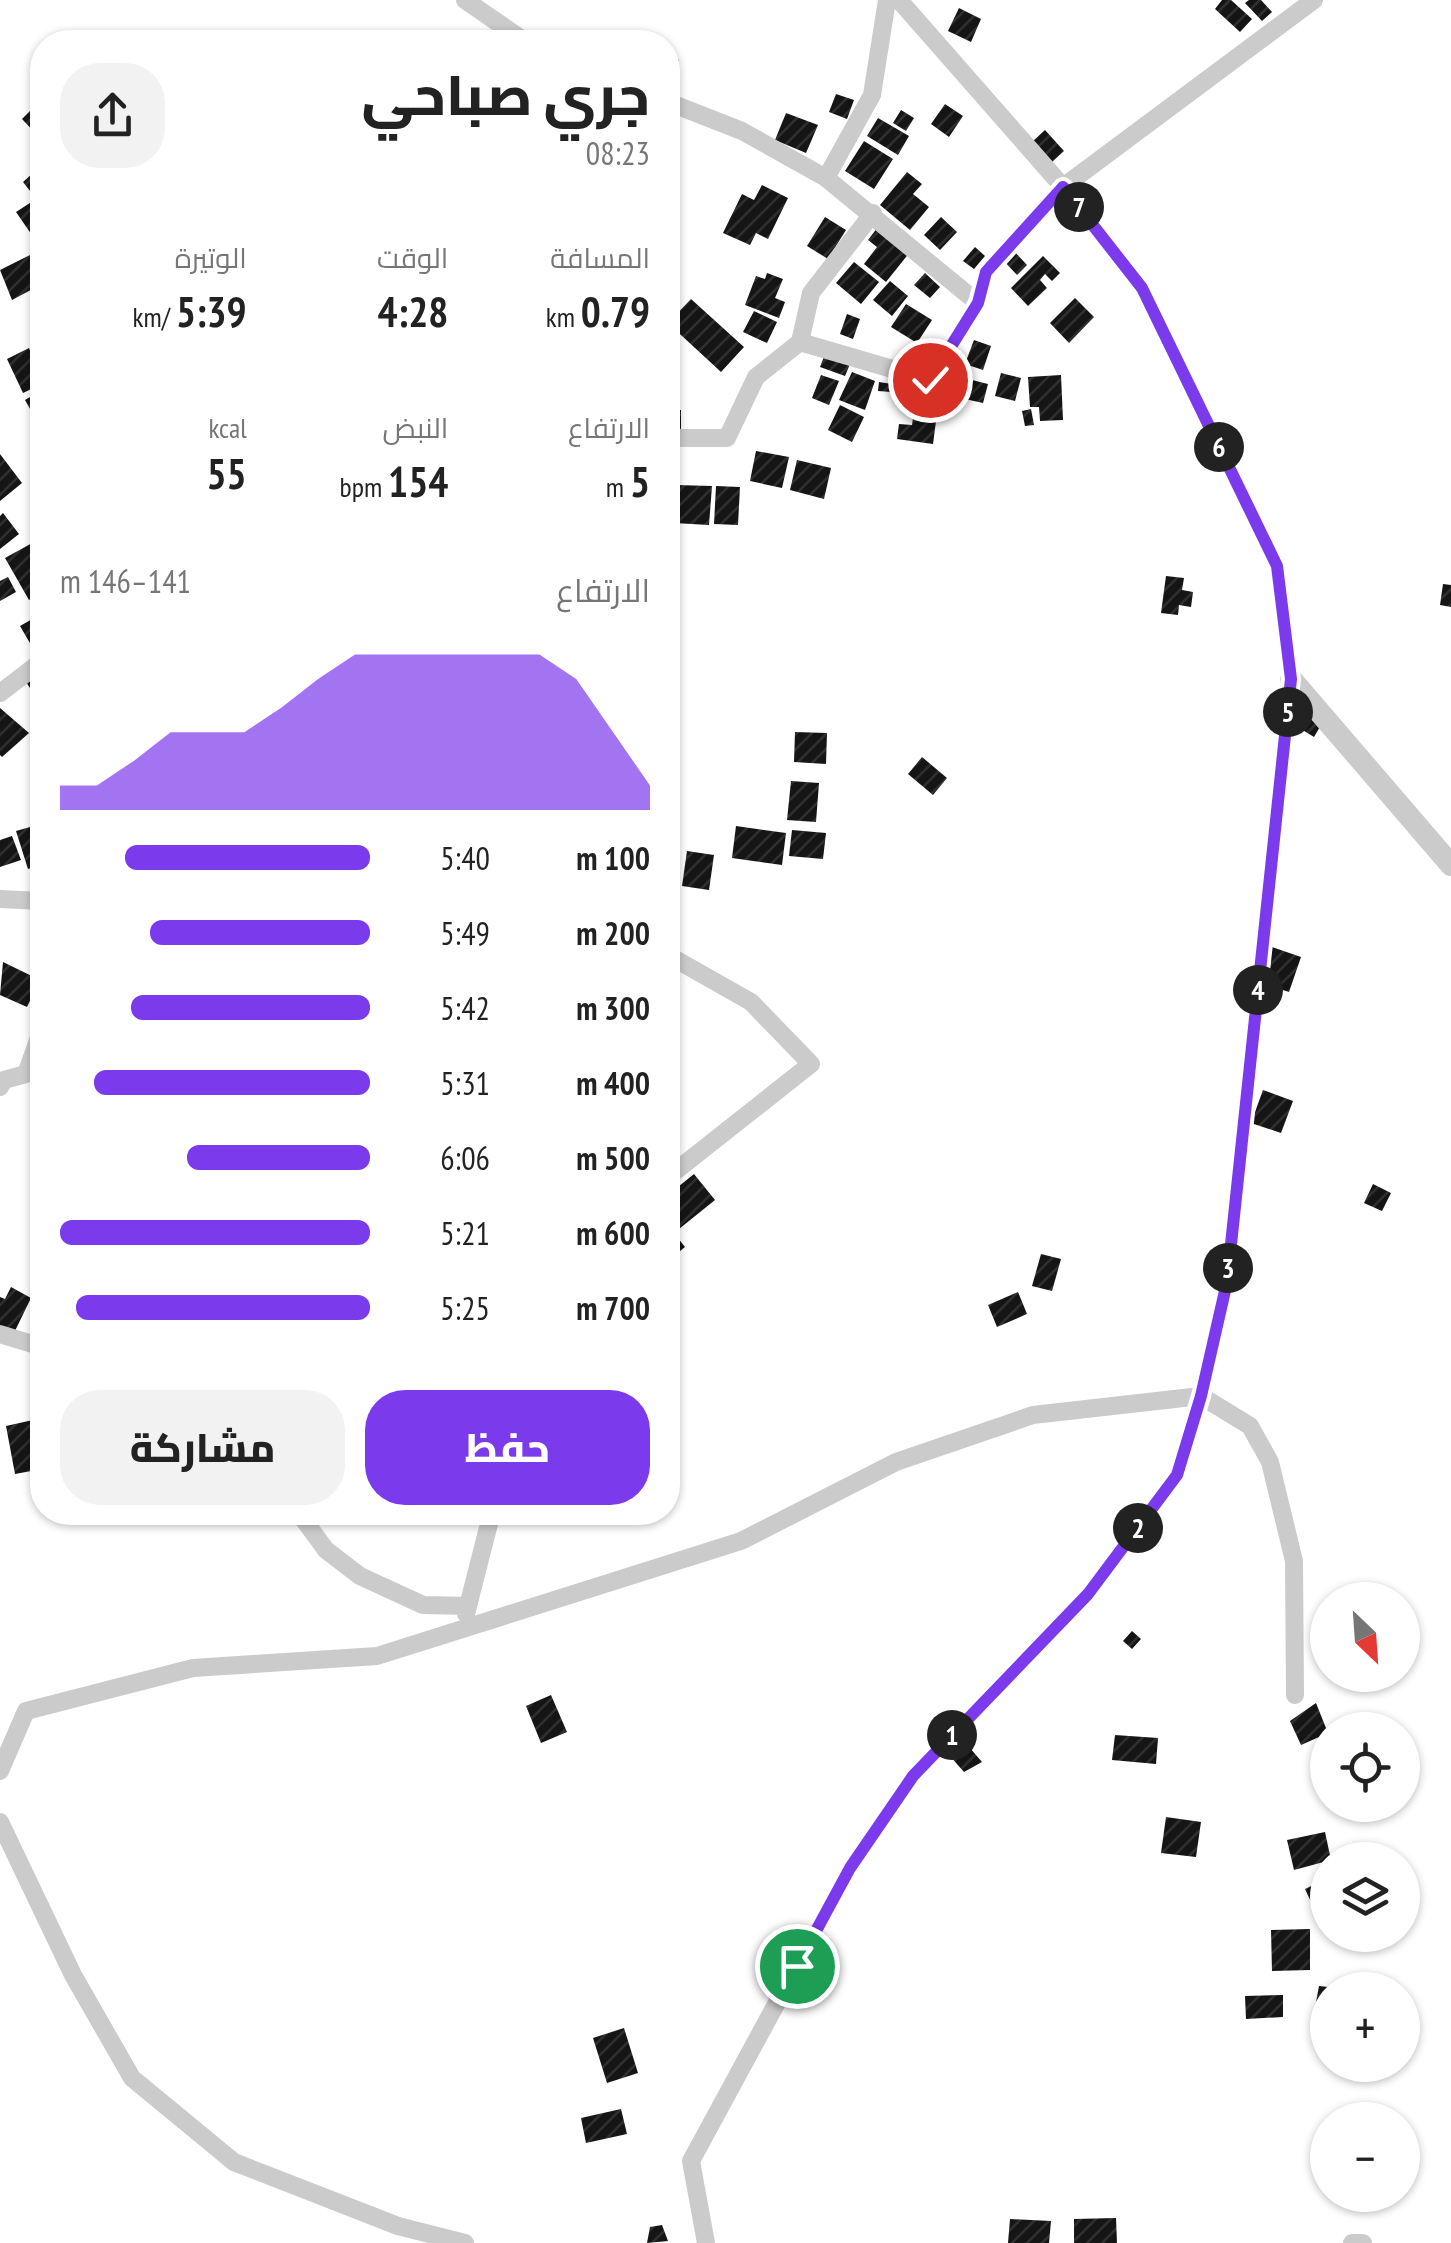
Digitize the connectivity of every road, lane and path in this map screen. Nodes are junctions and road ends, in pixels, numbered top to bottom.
1 (465, 0) edge
2 (888, 0) edge
3 (899, 0) edge
4 (1314, 0) edge
5 (509, 30) edge
6 (680, 107) edge
7 (826, 178) junction
8 (1063, 187) junction
9 (874, 212) junction
10 (978, 303) junction
11 (800, 342) junction
12 (680, 438) edge
13 (30, 670) edge
14 (1291, 679) junction
15 (0, 693) edge
16 (1451, 865) edge
17 (0, 900) edge
18 (30, 901) edge
19 (680, 962) edge
20 (30, 1063) edge
21 (0, 1088) edge
22 (680, 1168) edge
23 (0, 1334) edge
24 (30, 1343) edge
25 (1201, 1396) junction
26 (308, 1525) edge
27 (489, 1525) edge
28 (468, 1606) junction
29 (462, 1632) junction
30 (1295, 1694) dead end
31 (5, 1746) edge
32 (0, 1771) edge
33 (0, 1822) edge
34 (465, 2243) edge
35 (706, 2243) edge
36 (1352, 2243) edge
37 (1363, 2243) edge

1 - 5 street
2 - 7 street
3 - 8 street
4 - 8 street
6 - 7 street
7 - 9 street
8 - 10 street
8 - 14 street
9 - 10 street
9 - 11 street
10 - 11 street
11 - 12 street
13 - 15 street
14 - 16 street
14 - 25 street
17 - 18 street
19 - 22 street
20 - 21 street
23 - 24 street
25 - 29 street
25 - 30 street
25 - 35 street
26 - 28 street
27 - 28 street
28 - 29 street
29 - 31 street
31 - 32 street
33 - 34 street
36 - 37 street

